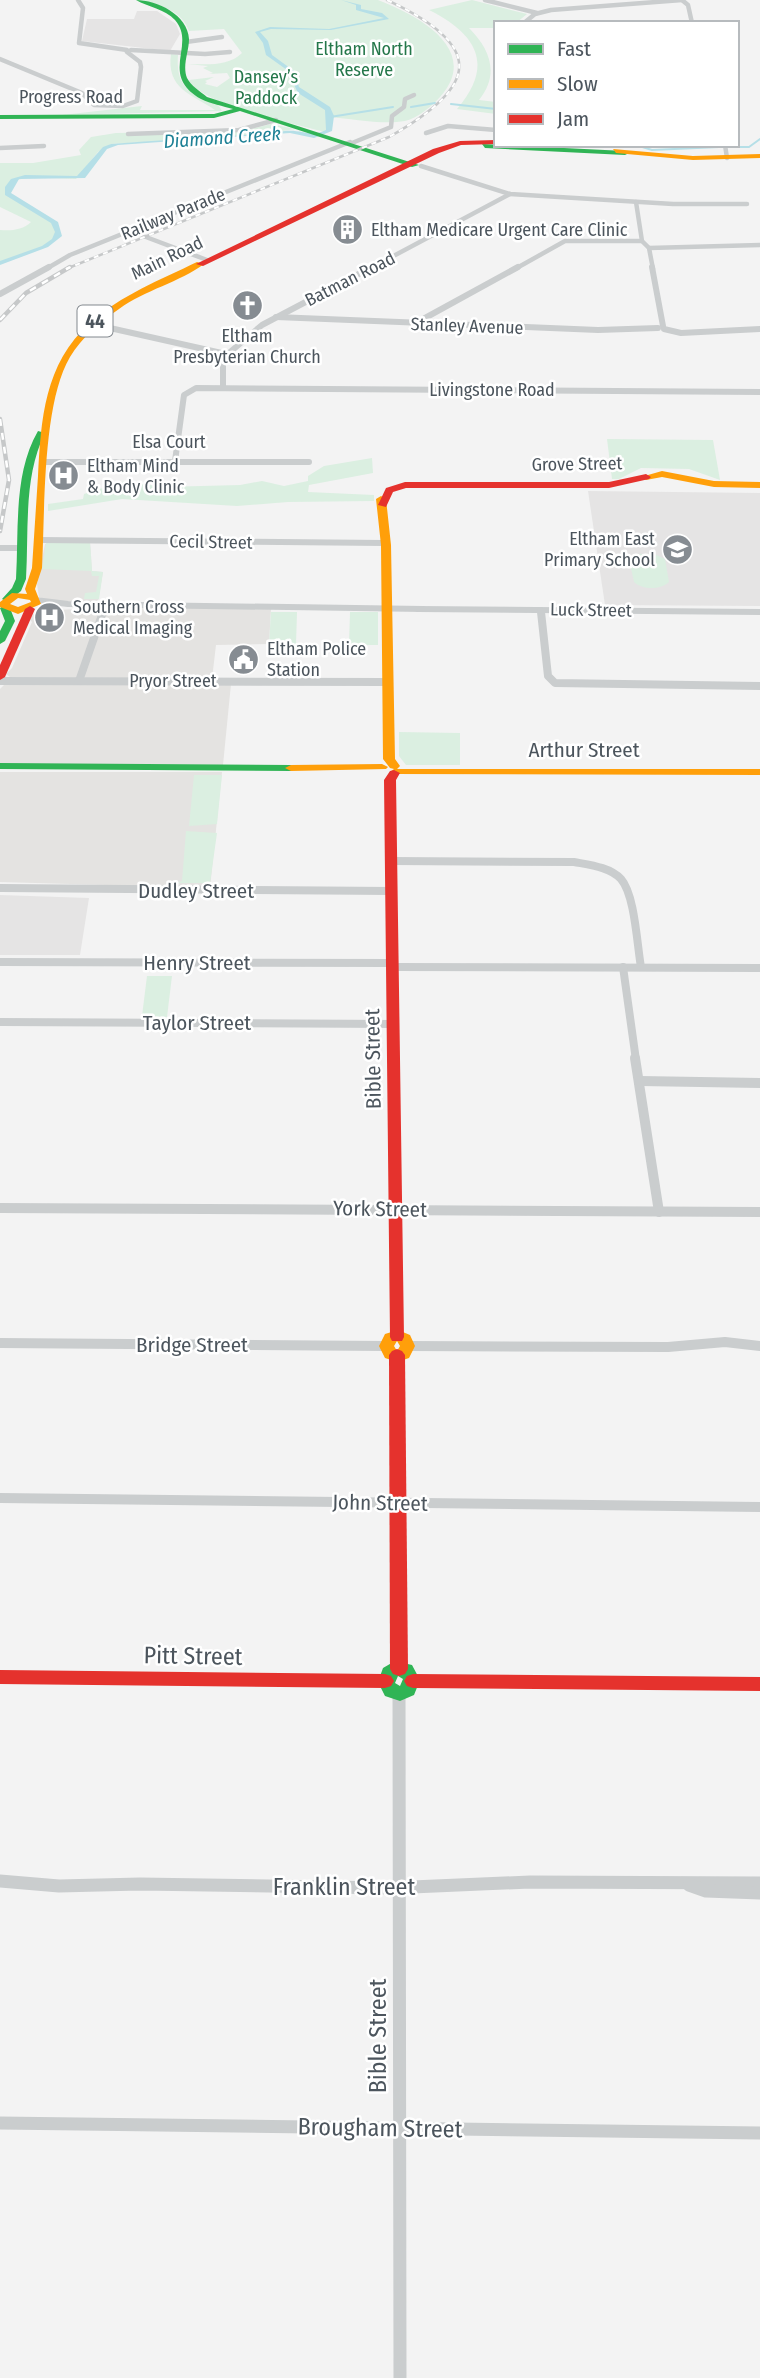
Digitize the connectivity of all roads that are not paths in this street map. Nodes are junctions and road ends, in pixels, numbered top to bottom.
1 (78, 0) edge
2 (139, 0) edge
3 (485, 0) edge
4 (580, 0) edge
5 (682, 0) edge
6 (581, 8) junction
7 (537, 13) junction
8 (527, 21) edge
9 (692, 21) edge
10 (222, 37) dead end
11 (190, 46) junction
12 (129, 51) junction
13 (200, 52) junction
14 (230, 52) dead end
15 (0, 60) edge
16 (414, 95) dead end
17 (233, 111) junction
18 (0, 117) edge
19 (273, 119) junction
20 (494, 130) edge
21 (426, 133) dead end
22 (128, 134) dead end
23 (347, 141) junction
24 (494, 142) edge
25 (44, 146) dead end
26 (494, 146) edge
27 (531, 147) edge
28 (0, 148) edge
29 (580, 148) edge
30 (726, 152) edge
31 (760, 156) edge
32 (404, 160) junction
33 (375, 181) junction
34 (510, 194) junction
35 (636, 202) junction
36 (747, 204) dead end
37 (130, 232) junction
38 (642, 241) junction
39 (760, 245) edge
40 (649, 248) junction
41 (207, 260) junction
42 (0, 295) edge
43 (276, 317) junction
44 (92, 324) junction
45 (420, 324) junction
46 (662, 328) junction
47 (760, 329) edge
48 (226, 354) junction
49 (223, 388) junction
50 (760, 392) edge
51 (175, 461) junction
52 (35, 462) junction
53 (309, 462) dead end
54 (760, 485) edge
55 (388, 488) joint
56 (31, 544) junction
57 (384, 544) junction
58 (0, 548) edge
59 (6, 603) junction
60 (33, 604) junction
61 (106, 604) junction
62 (387, 608) junction
63 (541, 610) junction
64 (760, 612) edge
65 (0, 641) edge
66 (3, 660) edge
67 (0, 679) edge
68 (79, 681) junction
69 (388, 682) junction
70 (760, 686) edge
71 (0, 768) edge
72 (389, 770) junction
73 (760, 774) edge
74 (392, 861) junction
75 (0, 888) edge
76 (392, 891) junction
77 (0, 962) edge
78 (393, 965) junction
79 (624, 967) junction
80 (641, 967) junction
81 (760, 968) edge
82 (0, 1022) edge
83 (393, 1024) junction
84 (640, 1081) junction
85 (760, 1083) edge
86 (0, 1208) edge
87 (395, 1209) junction
88 (659, 1212) junction
89 (760, 1212) edge
90 (0, 1343) edge
91 (397, 1346) junction
92 (760, 1346) edge
93 (0, 1498) edge
94 (398, 1504) junction
95 (760, 1507) edge
96 (399, 1669) junction
97 (0, 1677) edge
98 (385, 1681) junction
99 (413, 1681) junction
100 (760, 1684) edge
101 (399, 1693) junction
102 (0, 1881) edge
103 (760, 1883) edge
104 (689, 1885) junction
105 (400, 1887) junction
106 (760, 1893) edge
107 (0, 2123) edge
108 (401, 2128) junction
109 (760, 2133) edge
110 (400, 2378) edge

1 - 12 street
2 - 11 street
3 - 7 street
4 - 6 street
5 - 6 street
5 - 9 street
6 - 7 street
7 - 8 street
10 - 11 street
11 - 12 street
11 - 13 street
11 - 13 street
11 - 17 street
12 - 15 street
13 - 14 street
16 - 23 street, Railway Parade
17 - 18 street, Progress Road
17 - 19 street
19 - 22 street
19 - 23 street
20 - 21 street
23 - 32 street
23 - 37 street, Railway Parade
24 - 32 street, Main Road / 44
25 - 28 street
26 - 32 street, Main Road / 44
27 - 29 street, Main Road / 44
29 - 30 street, Main Road / 44
30 - 31 street, Main Road / 44
32 - 33 street, Main Road / 44
32 - 33 street, Main Road / 44
32 - 34 street
33 - 41 street, Main Road / 44
34 - 35 street
34 - 43 street, Batman Road
35 - 36 street
35 - 38 street
37 - 41 street
37 - 42 street, Railway Parade
38 - 40 street
38 - 45 street
39 - 40 street
40 - 46 street
41 - 44 street, Main Road / 44
43 - 45 street, Stanley Avenue
43 - 48 street, Batman Road
44 - 48 street
44 - 52 street, Main Road / 44
45 - 46 street, Stanley Avenue
46 - 47 street, Stanley Avenue
48 - 49 street
49 - 50 street, Livingstone Road
49 - 51 street, Livingstone Road
51 - 52 street, Elsa Court
51 - 53 street, Elsa Court
52 - 56 street, Main Road / 44
54 - 55 street, Grove Street
55 - 57 street, Bible Street
56 - 57 street, Cecil Street
56 - 58 street, Cecil Street
56 - 59 street, Main Road / 44
56 - 60 street, Main Road / 44
57 - 62 street, Bible Street
59 - 60 street
59 - 65 street, Main Road / 44
60 - 61 street, Luck Street
60 - 66 street, Main Road / 44
61 - 62 street, Luck Street
61 - 68 street
62 - 63 street, Luck Street
62 - 69 street, Bible Street
63 - 64 street, Luck Street
63 - 70 street
66 - 67 street, Main Road / 44
67 - 68 street, Pryor Street
68 - 69 street, Pryor Street
69 - 72 street, Bible Street
71 - 72 street, Arthur Street
72 - 73 street, Arthur Street
72 - 74 street, Bible Street
74 - 76 street, Bible Street
74 - 80 street
75 - 76 street, Dudley Street
76 - 78 street, Bible Street
77 - 78 street, Henry Street
78 - 79 street, Henry Street
78 - 83 street, Bible Street
79 - 80 street, Henry Street
79 - 84 street
80 - 81 street, Henry Street
82 - 83 street, Taylor Street
83 - 87 street, Bible Street
84 - 85 street
84 - 88 street
86 - 87 street, York Street
87 - 88 street, York Street
87 - 91 street, Bible Street
88 - 89 street, York Street
90 - 91 street, Bridge Street
91 - 92 street, Bridge Street
91 - 94 street, Bible Street
93 - 94 street, John Street
94 - 95 street, John Street
94 - 96 street, Bible Street
96 - 98 street
96 - 99 street
97 - 98 street, Pitt Street
98 - 101 street
99 - 100 street
99 - 101 street
101 - 105 street, Bible Street
102 - 105 street, Franklin Street
103 - 104 street, Franklin Street
104 - 105 street, Franklin Street
104 - 106 street, Franklin Street
105 - 108 street, Bible Street
107 - 108 street, Brougham Street
108 - 109 street, Brougham Street
108 - 110 street, Bible Street

